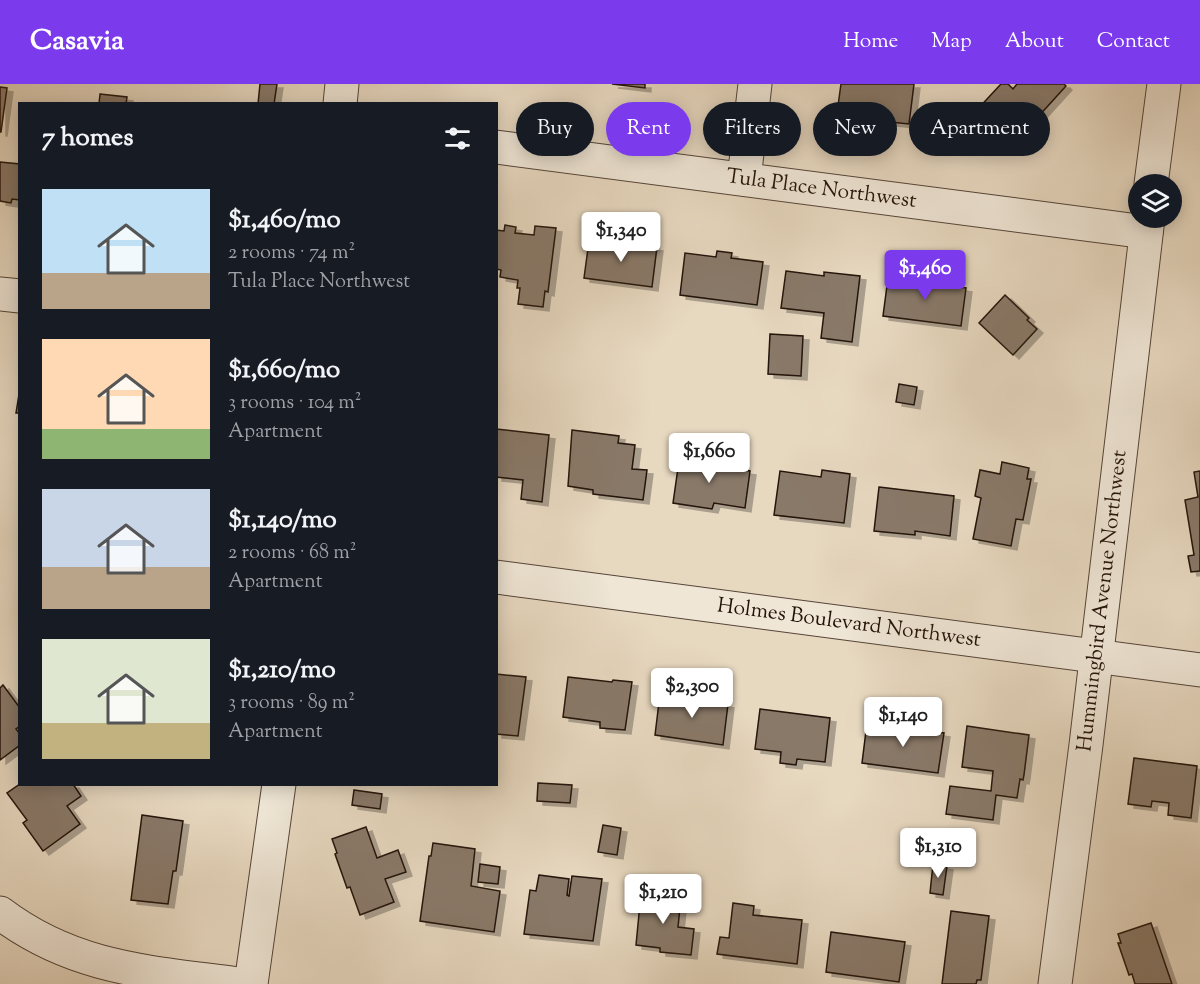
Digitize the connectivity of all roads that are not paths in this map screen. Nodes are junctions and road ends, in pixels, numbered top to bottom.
1 (342, 84) edge
2 (755, 84) edge
3 (1164, 84) edge
4 (340, 102) edge
5 (498, 147) edge
6 (1152, 174) edge
7 (744, 179) junction
8 (1128, 223) edge
9 (1147, 228) edge
10 (0, 294) edge
11 (18, 296) edge
12 (498, 577) edge
13 (1096, 656) junction
14 (1200, 670) edge
15 (279, 786) edge
16 (0, 913) edge
17 (238, 984) edge
18 (251, 984) edge
19 (1055, 984) edge

1 - 4 street
2 - 7 street
3 - 6 street
5 - 7 street, Tula Place Northwest
7 - 8 street, Tula Place Northwest
9 - 13 street, Hummingbird Avenue Northwest
10 - 11 street
12 - 13 street, Holmes Boulevard Northwest
13 - 14 street, Holmes Boulevard Northwest
13 - 19 street, Hummingbird Avenue Northwest
15 - 18 street
16 - 17 street

